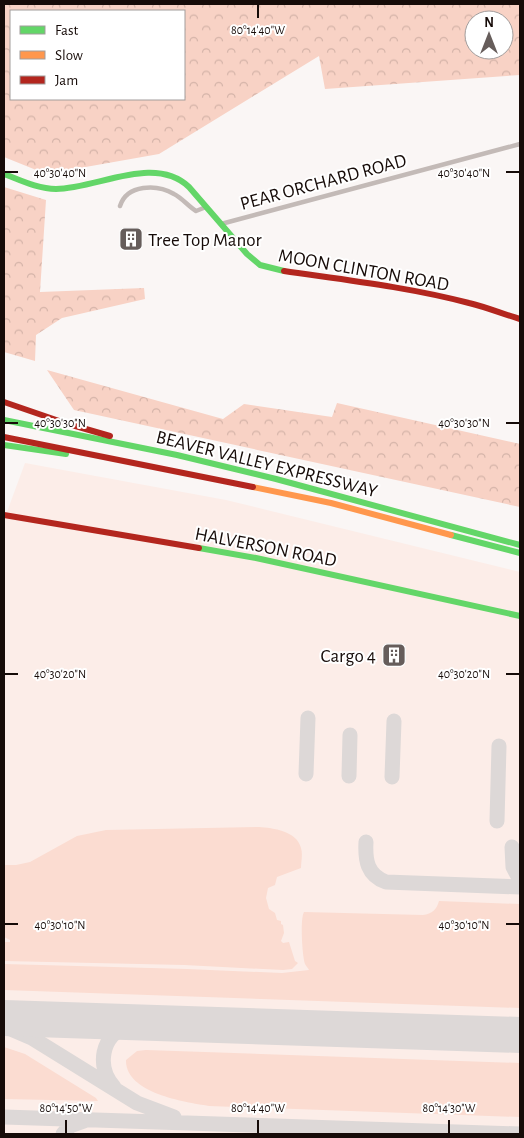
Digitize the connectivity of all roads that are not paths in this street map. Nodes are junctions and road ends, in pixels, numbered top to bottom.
1 (520, 144) edge
2 (4, 174) edge
3 (120, 206) dead end
4 (206, 207) junction
5 (221, 224) junction
6 (520, 320) edge
7 (4, 402) edge
8 (4, 420) edge
9 (4, 437) edge
10 (4, 445) edge
11 (177, 456) junction
12 (192, 474) junction
13 (4, 515) edge
14 (520, 545) edge
15 (520, 553) edge
16 (520, 616) edge

1 - 5 street, PEAR ORCHARD ROAD
2 - 4 main road, MOON CLINTON ROAD
3 - 4 street
4 - 5 main road, MOON CLINTON ROAD
5 - 6 main road, MOON CLINTON ROAD
7 - 11 main road
8 - 11 main road, BEAVER VALLEY EXPRESSWAY
9 - 12 main road, BEAVER VALLEY EXPRESSWAY
10 - 12 main road
11 - 14 main road, BEAVER VALLEY EXPRESSWAY
12 - 15 main road, BEAVER VALLEY EXPRESSWAY
13 - 16 main road, HALVERSON ROAD

